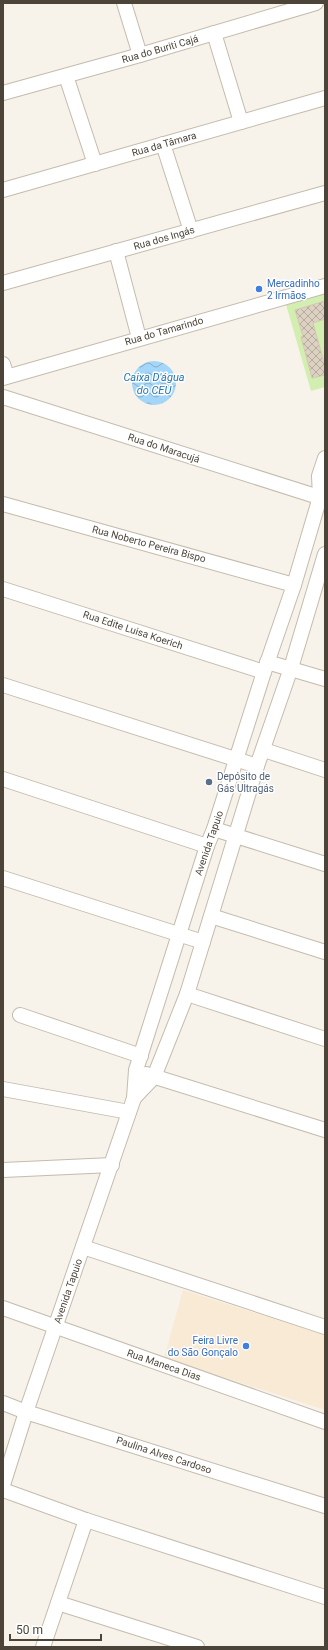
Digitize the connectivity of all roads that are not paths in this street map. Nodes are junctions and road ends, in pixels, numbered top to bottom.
1 (124, 3) edge
2 (316, 3) edge
3 (214, 33) junction
4 (140, 55) junction
5 (66, 76) junction
6 (3, 93) edge
7 (325, 98) edge
8 (241, 122) junction
9 (163, 144) junction
10 (95, 164) junction
11 (3, 190) edge
12 (325, 193) edge
13 (191, 230) junction
14 (116, 251) junction
15 (3, 283) edge
16 (325, 286) edge
17 (139, 338) junction
18 (4, 373) edge
19 (3, 397) edge
20 (325, 458) edge
21 (322, 498) edge
22 (3, 504) edge
23 (325, 554) edge
24 (294, 584) junction
25 (3, 589) edge
26 (320, 591) edge
27 (265, 667) junction
28 (291, 668) junction
29 (325, 679) edge
30 (3, 685) edge
31 (264, 750) junction
32 (236, 760) junction
33 (257, 766) junction
34 (325, 770) edge
35 (3, 779) edge
36 (214, 829) junction
37 (235, 837) junction
38 (207, 846) junction
39 (325, 864) edge
40 (3, 878) edge
41 (211, 916) junction
42 (179, 934) junction
43 (203, 942) junction
44 (325, 952) edge
45 (187, 994) junction
46 (20, 1015) dead end
47 (325, 1039) edge
48 (141, 1056) junction
49 (136, 1070) junction
50 (154, 1076) junction
51 (3, 1089) edge
52 (134, 1098) junction
53 (129, 1112) junction
54 (325, 1130) edge
55 (112, 1165) junction
56 (3, 1170) edge
57 (83, 1247) junction
58 (3, 1308) edge
59 (56, 1327) junction
60 (325, 1327) edge
61 (3, 1403) edge
62 (26, 1412) junction
63 (325, 1422) edge
64 (3, 1485) edge
65 (3, 1490) edge
66 (325, 1506) edge
67 (86, 1520) junction
68 (325, 1597) edge
69 (58, 1602) junction
70 (43, 1647) edge
71 (197, 1647) edge

1 - 4 street
2 - 3 street, Rua do Buriti Cajá
3 - 4 street, Rua do Buriti Cajá
3 - 8 street
4 - 5 street, Rua do Buriti Cajá
5 - 6 street, Rua do Buriti Cajá
5 - 10 street
7 - 8 street, Rua da Tâmara
8 - 9 street, Rua da Tâmara
9 - 10 street, Rua da Tâmara
9 - 13 street
10 - 11 street, Rua da Tâmara
12 - 13 street, Rua dos Ingás
13 - 14 street, Rua dos Ingás
14 - 15 street, Rua dos Ingás
14 - 17 street
16 - 17 street, Rua do Tamarindo
17 - 18 street, Rua do Tamarindo
19 - 21 street, Rua do Maracujá
20 - 21 street, Avenida Tapuio
21 - 24 street, Avenida Tapuio
22 - 24 street, Rua Noberto Pereira Bispo
23 - 26 street, Avenida Tapuio
24 - 27 street, Avenida Tapuio
25 - 27 street, Rua Edite Luisa Koerich
26 - 28 street, Avenida Tapuio
27 - 28 street, Rua Edite Luisa Koerich
27 - 32 street, Avenida Tapuio
28 - 29 street, Rua Edite Luisa Koerich
28 - 31 street, Avenida Tapuio
30 - 32 street
31 - 33 street, Avenida Tapuio
31 - 34 street
32 - 33 street
32 - 36 street, Avenida Tapuio
33 - 37 street, Avenida Tapuio
35 - 38 street
36 - 37 street
36 - 38 street, Avenida Tapuio
37 - 39 street
37 - 41 street, Avenida Tapuio
38 - 42 street, Avenida Tapuio
40 - 42 street
41 - 43 street, Avenida Tapuio
41 - 44 street
42 - 43 street
42 - 48 street, Avenida Tapuio
43 - 45 street, Avenida Tapuio
45 - 47 street
45 - 50 street, Avenida Tapuio
46 - 48 street
48 - 49 street, Avenida Tapuio
49 - 50 street
49 - 52 street, Avenida Tapuio
50 - 52 street, Avenida Tapuio
50 - 54 street
51 - 53 street
52 - 53 street, Avenida Tapuio
53 - 55 street, Avenida Tapuio
55 - 56 street
55 - 57 street, Avenida Tapuio
57 - 59 street, Avenida Tapuio
57 - 60 street
58 - 59 street, Rua Maneca Dias
59 - 62 street, Avenida Tapuio
59 - 63 street, Rua Maneca Dias
61 - 62 street, Paulina Alves Cardoso
62 - 64 street, Avenida Tapuio
62 - 66 street, Paulina Alves Cardoso
65 - 67 street
67 - 68 street
67 - 69 street
69 - 70 street
69 - 71 street

